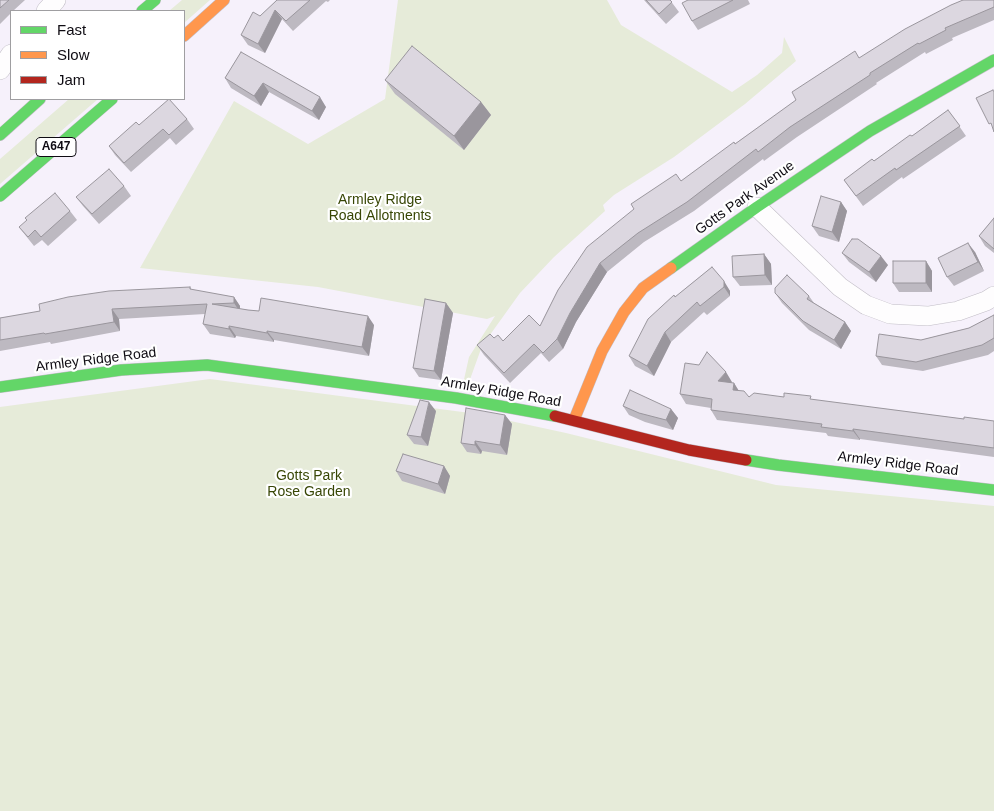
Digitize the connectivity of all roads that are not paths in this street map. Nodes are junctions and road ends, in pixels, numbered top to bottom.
1 (56, 0) edge
2 (155, 0) edge
3 (224, 0) edge
4 (47, 10) edge
5 (143, 10) edge
6 (185, 35) edge
7 (10, 55) edge
8 (994, 60) edge
9 (0, 70) edge
10 (39, 100) edge
11 (111, 100) edge
12 (0, 135) edge
13 (0, 196) edge
14 (757, 207) junction
15 (994, 296) edge
16 (0, 387) edge
17 (574, 420) junction
18 (994, 490) edge

1 - 4 street
2 - 5 street
3 - 6 street
7 - 9 street
8 - 14 street, Gotts Park Avenue
10 - 12 street
11 - 13 street, A647
14 - 15 street
14 - 17 street, Gotts Park Avenue
16 - 17 street, Armley Ridge Road
17 - 18 street, Armley Ridge Road

